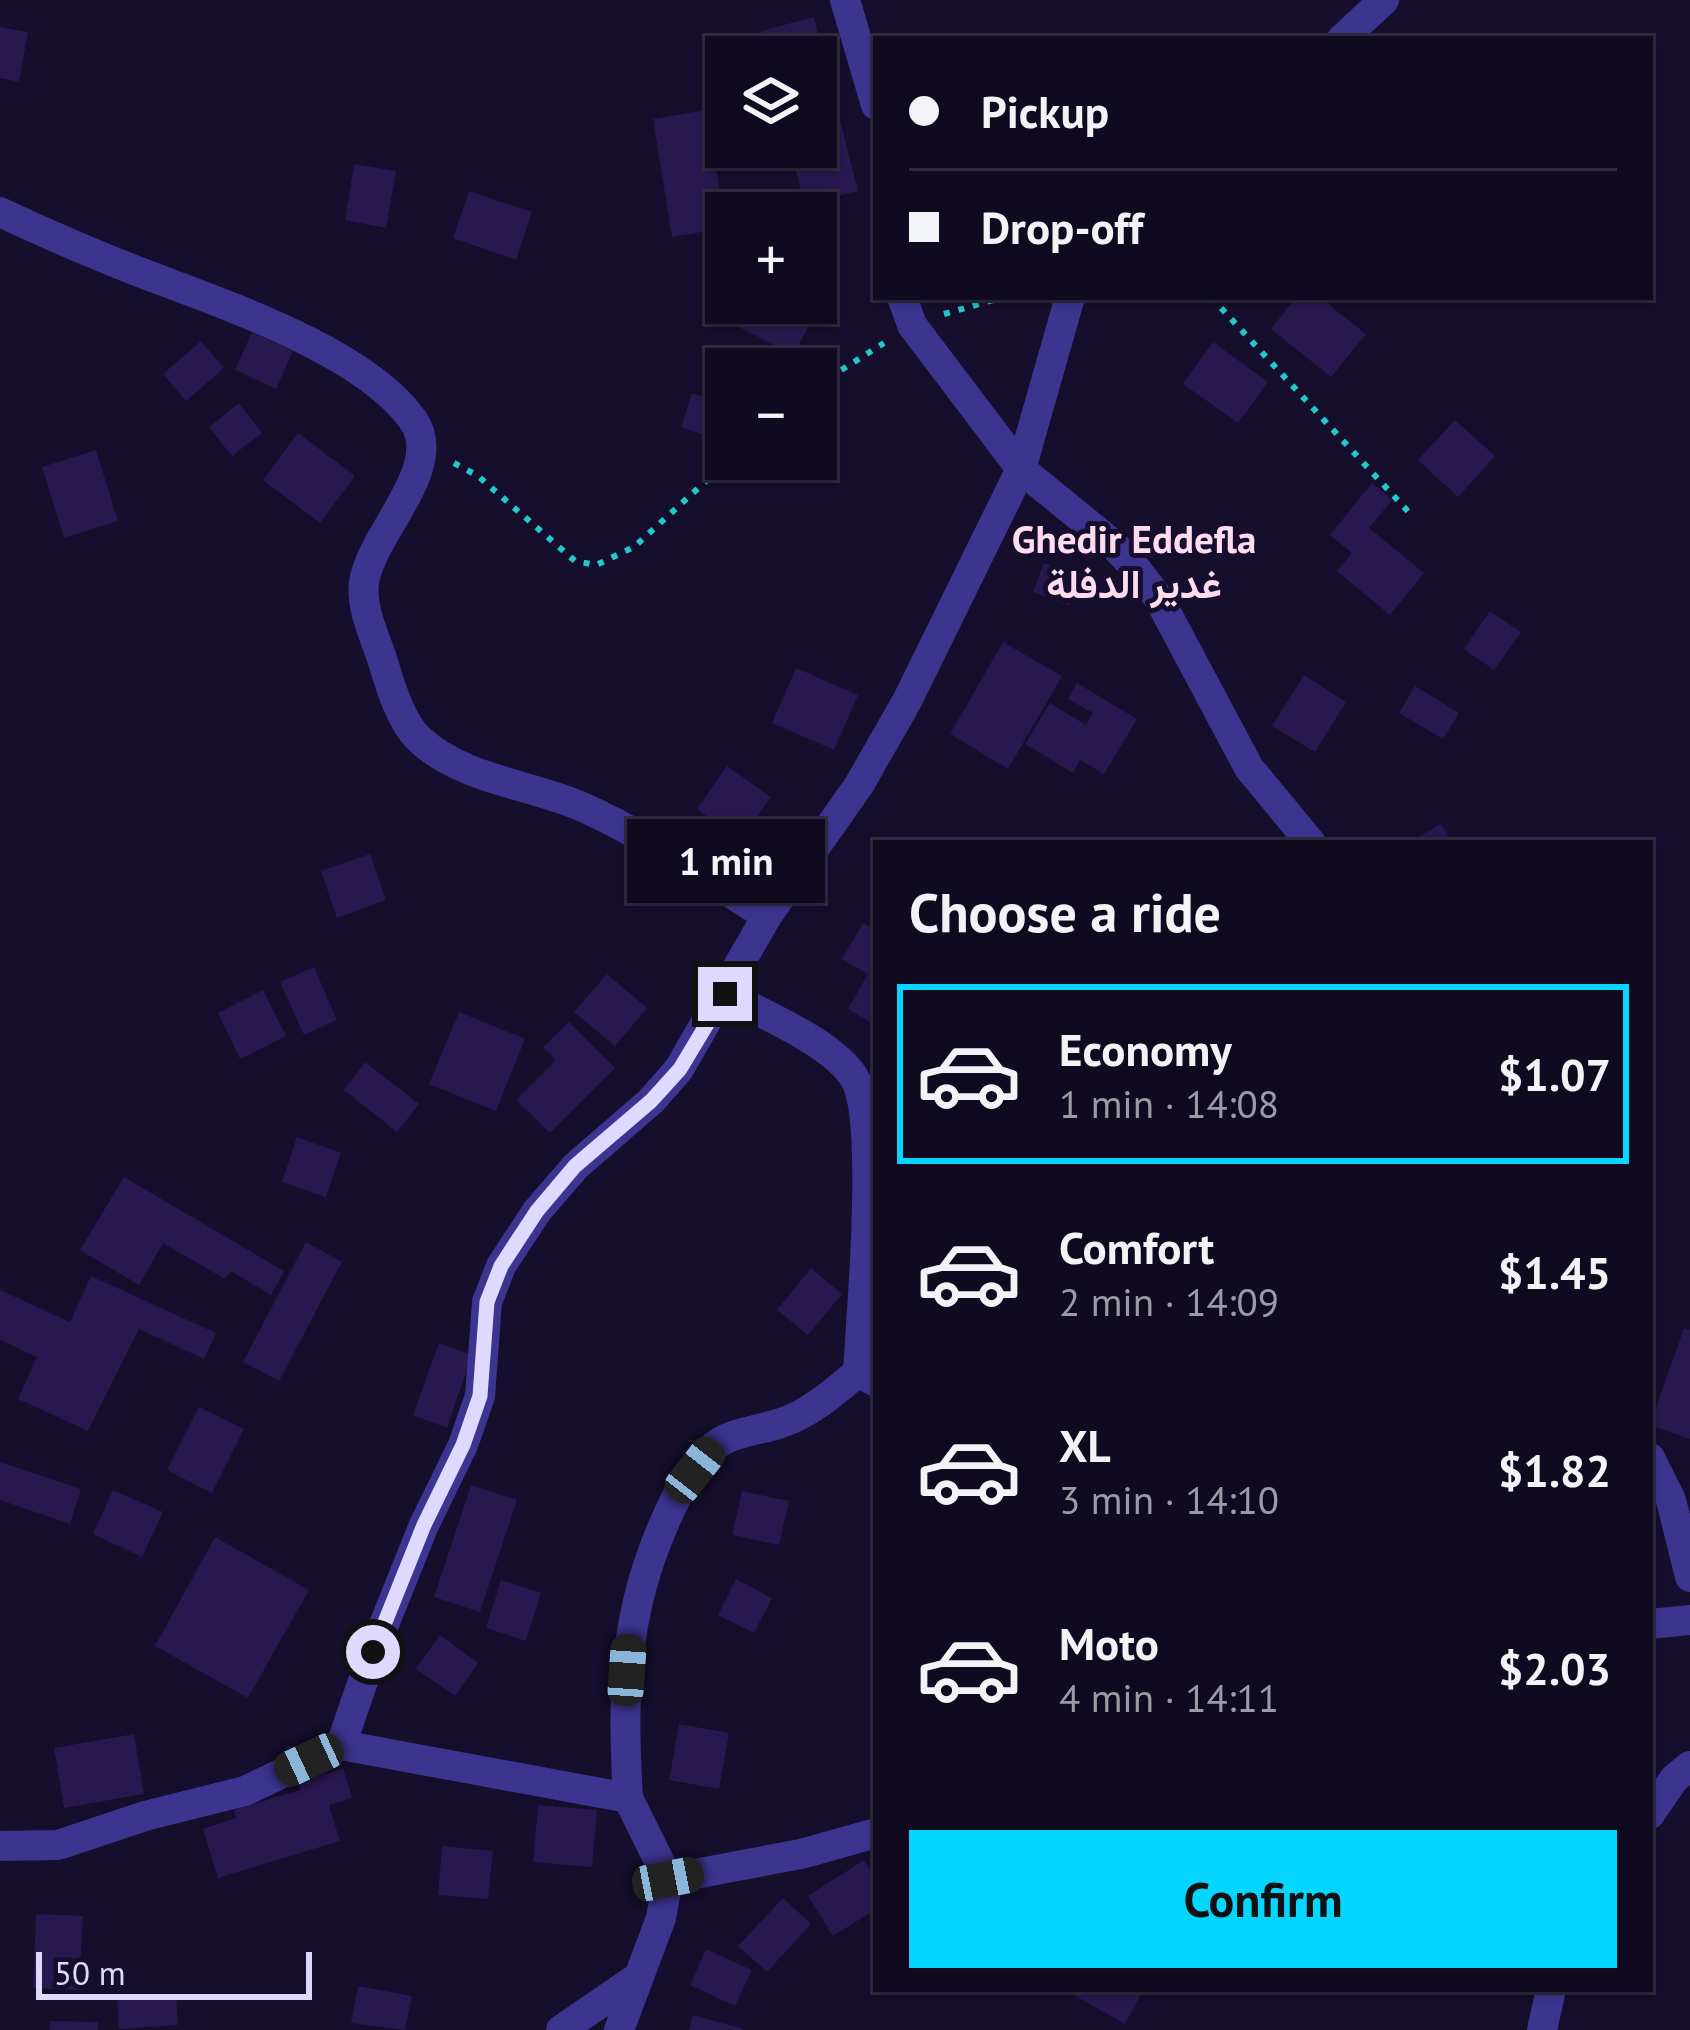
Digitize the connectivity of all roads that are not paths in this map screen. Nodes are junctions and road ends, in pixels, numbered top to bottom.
1 (845, 0) edge
2 (1384, 0) edge
3 (1345, 36) edge
4 (873, 95) edge
5 (0, 212) edge
6 (903, 300) edge
7 (1069, 300) edge
8 (1022, 469) junction
9 (1308, 840) edge
10 (767, 916) junction
11 (725, 994) junction
12 (866, 1078) edge
13 (867, 1377) edge
14 (1653, 1464) edge
15 (1690, 1577) edge
16 (1690, 1620) edge
17 (1653, 1624) edge
18 (341, 1745) junction
19 (1690, 1766) edge
20 (628, 1798) junction
21 (1653, 1810) edge
22 (873, 1834) edge
23 (0, 1846) edge
24 (668, 1879) junction
25 (637, 1978) junction
26 (1550, 1992) edge
27 (561, 2030) edge
28 (619, 2030) edge
29 (1542, 2030) edge

1 - 4 street
2 - 3 street
5 - 10 street
6 - 8 street
7 - 8 street
8 - 9 street
8 - 10 street
10 - 11 street
11 - 12 street
11 - 18 street
12 - 13 street
13 - 20 street
14 - 15 street
16 - 17 street
18 - 20 street
18 - 23 street
19 - 21 street
20 - 24 street
22 - 24 street
24 - 25 street
25 - 27 street
25 - 28 street
26 - 29 street

